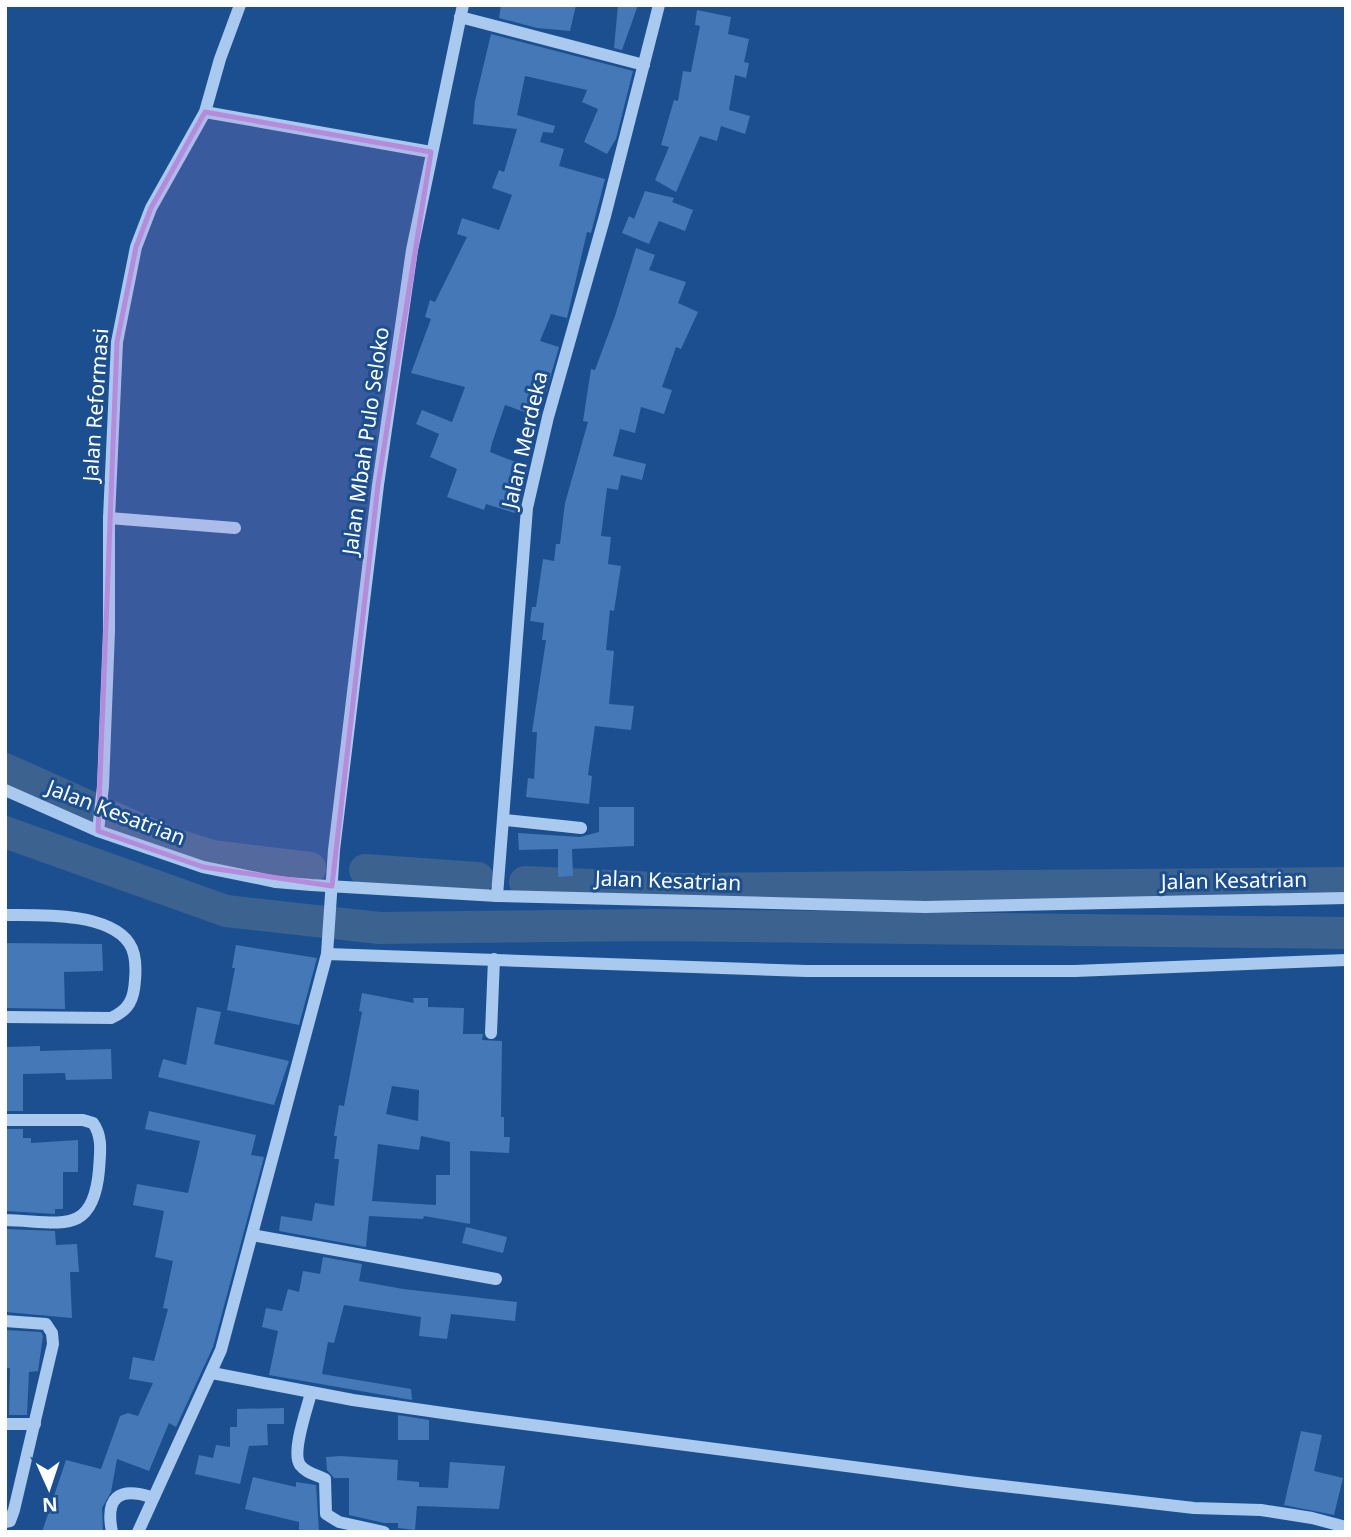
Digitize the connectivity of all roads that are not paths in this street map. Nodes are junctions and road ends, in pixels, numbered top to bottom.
1 (240, 5) edge
2 (659, 5) edge
3 (461, 11) edge
4 (644, 65) junction
5 (205, 113) junction
6 (431, 152) junction
7 (109, 518) junction
8 (235, 528) dead end
9 (5, 790) edge
10 (505, 820) junction
11 (99, 824) junction
12 (581, 828) dead end
13 (332, 880) junction
14 (498, 884) junction
15 (1346, 898) edge
16 (5, 915) edge
17 (327, 954) junction
18 (1346, 960) edge
19 (494, 963) junction
20 (5, 1017) edge
21 (491, 1033) dead end
22 (5, 1119) edge
23 (5, 1220) edge
24 (252, 1235) junction
25 (496, 1279) dead end
26 (5, 1321) edge
27 (212, 1373) junction
28 (311, 1393) junction
29 (5, 1424) edge
30 (35, 1424) junction
31 (151, 1497) junction
32 (5, 1522) edge
33 (1346, 1527) edge
34 (112, 1532) edge
35 (138, 1532) edge
36 (384, 1532) edge

1 - 5 street, Jalan Reformasi
2 - 4 street, Jalan Merdeka
3 - 4 street
3 - 6 street, Jalan Mbah Pulo Seloko
4 - 10 street, Jalan Merdeka
5 - 6 street
5 - 7 street, Jalan Reformasi
6 - 13 street, Jalan Mbah Pulo Seloko
7 - 8 street
7 - 11 street, Jalan Reformasi
9 - 11 street, Jalan Kesatrian
10 - 12 street
10 - 14 street, Jalan Merdeka
11 - 13 street, Jalan Kesatrian
13 - 14 street, Jalan Kesatrian
13 - 17 street, Jalan Mbah Pulo Seloko
14 - 15 street, Jalan Kesatrian
16 - 20 street
17 - 19 street
17 - 24 street, Jalan Mbah Pulo Seloko
18 - 19 street
19 - 21 street
22 - 23 street
24 - 25 street
24 - 27 street, Jalan Mbah Pulo Seloko
26 - 30 street
27 - 28 street
27 - 31 street, Jalan Mbah Pulo Seloko
28 - 33 street
28 - 36 street
29 - 30 street
30 - 32 street
31 - 34 street
31 - 35 street, Jalan Mbah Pulo Seloko

